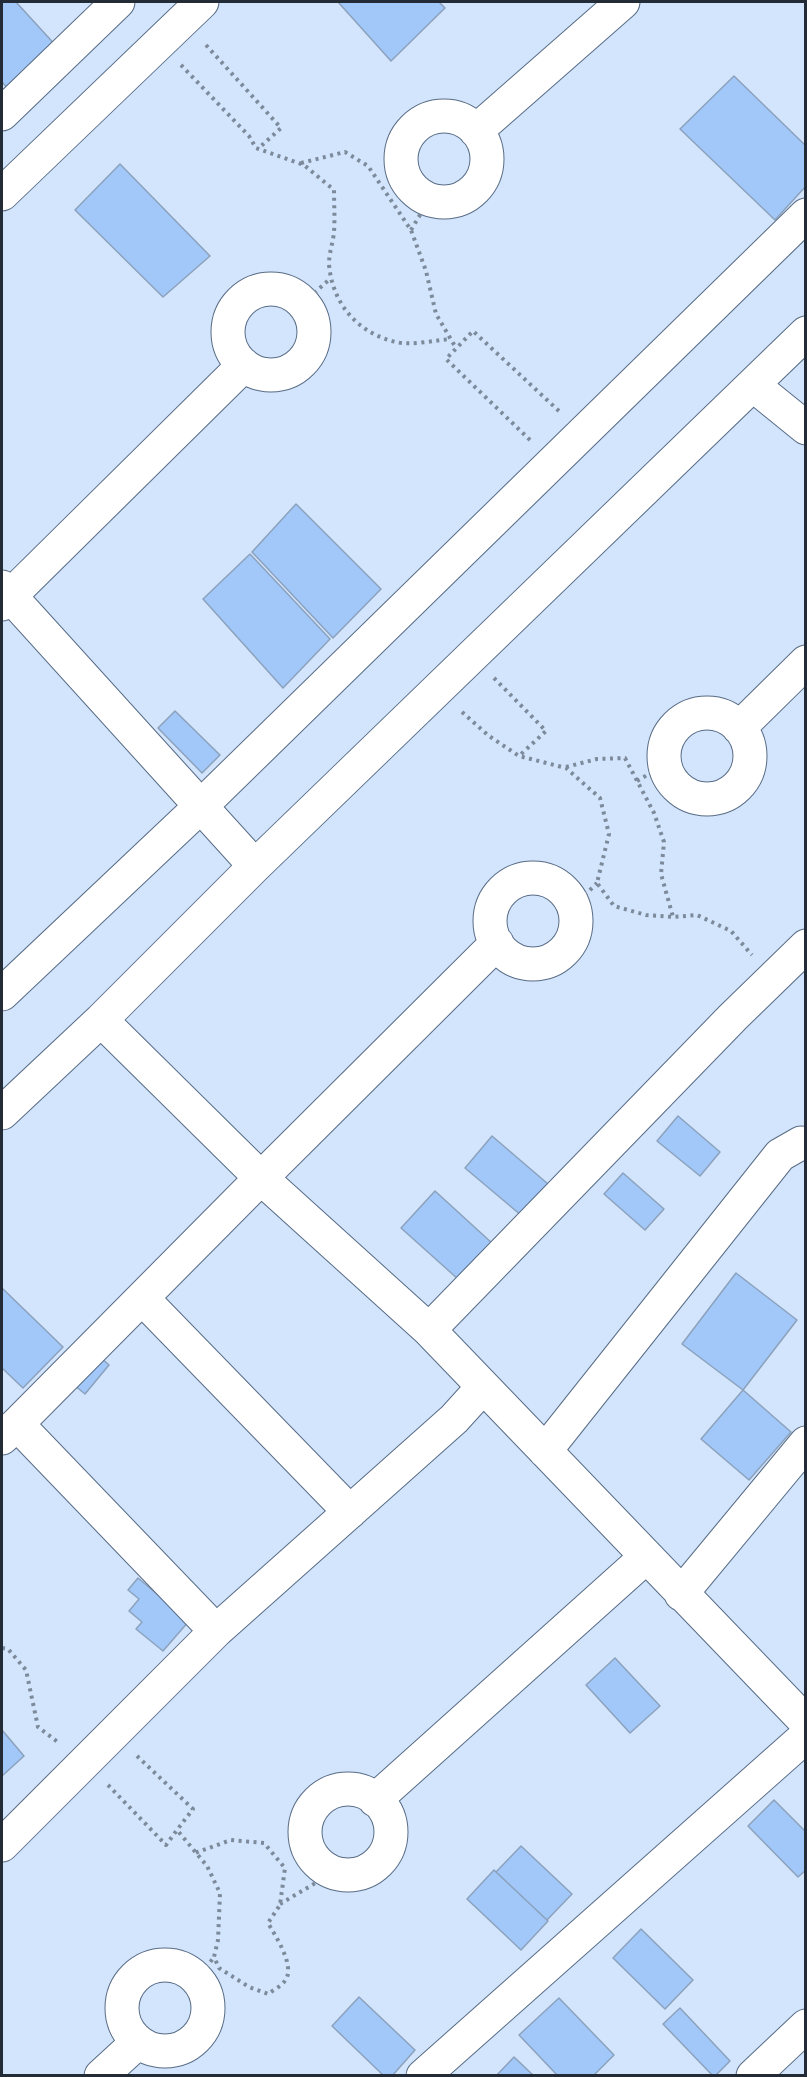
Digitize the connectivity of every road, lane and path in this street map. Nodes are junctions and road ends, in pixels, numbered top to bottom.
1 (118, 2) edge
2 (623, 2) edge
3 (193, 11) edge
4 (160, 43) junction
5 (2, 114) edge
6 (476, 131) junction
7 (258, 148) junction
8 (300, 164) junction
9 (2, 194) edge
10 (429, 200) junction
11 (806, 215) edge
12 (411, 230) junction
13 (331, 278) junction
14 (303, 303) junction
15 (806, 333) edge
16 (451, 339) junction
17 (456, 348) junction
18 (244, 365) junction
19 (753, 385) junction
20 (806, 428) edge
21 (583, 433) junction
22 (553, 462) junction
23 (4, 596) edge
24 (472, 656) junction
25 (806, 662) edge
26 (436, 690) junction
27 (739, 728) junction
28 (519, 756) junction
29 (566, 768) junction
30 (651, 773) junction
31 (201, 806) junction
32 (255, 866) junction
33 (597, 883) junction
34 (574, 906) junction
35 (673, 916) junction
36 (497, 943) junction
37 (792, 966) edge
38 (2, 994) edge
39 (101, 1020) junction
40 (2, 1113) edge
41 (806, 1144) edge
42 (261, 1178) junction
43 (142, 1298) junction
44 (429, 1330) junction
45 (483, 1387) junction
46 (9, 1431) edge
47 (806, 1443) edge
48 (545, 1451) junction
49 (350, 1512) junction
50 (646, 1557) junction
51 (681, 1594) junction
52 (216, 1631) junction
53 (2, 1648) edge
54 (806, 1722) edge
55 (113, 1734) junction
56 (806, 1736) edge
57 (85, 1762) junction
58 (375, 1800) junction
59 (177, 1830) junction
60 (2, 1845) edge
61 (195, 1853) junction
62 (334, 1872) junction
63 (280, 1905) junction
64 (206, 1969) junction
65 (806, 2026) edge
66 (138, 2042) junction
67 (101, 2076) edge
68 (423, 2076) edge
69 (753, 2076) edge

1 - 5 street
2 - 6 street
3 - 4 street
3 - 7 path
4 - 7 path
4 - 9 street
6 - 10 street
6 - 10 street
7 - 8 path
8 - 12 path
8 - 13 path
10 - 12 path
11 - 21 street
12 - 16 path
13 - 14 path
13 - 16 path
14 - 18 street
14 - 18 street
15 - 19 street
16 - 17 path
17 - 21 path
17 - 22 path
18 - 23 street
19 - 20 street
19 - 24 street
21 - 22 street
22 - 31 street
23 - 31 street
24 - 26 street
24 - 28 path
25 - 27 street
26 - 28 path
26 - 32 street
27 - 30 street
27 - 30 street
28 - 29 path
29 - 30 path
29 - 33 path
30 - 35 path
31 - 32 street
31 - 38 street
32 - 39 street
33 - 34 path
33 - 35 path
34 - 36 street
34 - 36 street
35 - 37 path
36 - 42 street
37 - 44 street
39 - 40 street
39 - 42 street
41 - 48 street
42 - 43 street
42 - 44 street
43 - 46 street
43 - 49 street
44 - 45 street
45 - 48 street
45 - 49 street
46 - 52 street
47 - 51 street
48 - 50 street
49 - 52 street
50 - 51 street
50 - 58 street
51 - 54 street
52 - 55 street
53 - 57 path
55 - 57 street
55 - 59 path
56 - 68 street
57 - 59 path
57 - 60 street
58 - 62 street
58 - 62 street
59 - 61 path
61 - 63 path
61 - 64 path
62 - 63 path
63 - 64 path
64 - 66 street
64 - 66 street
65 - 69 street
66 - 67 street

